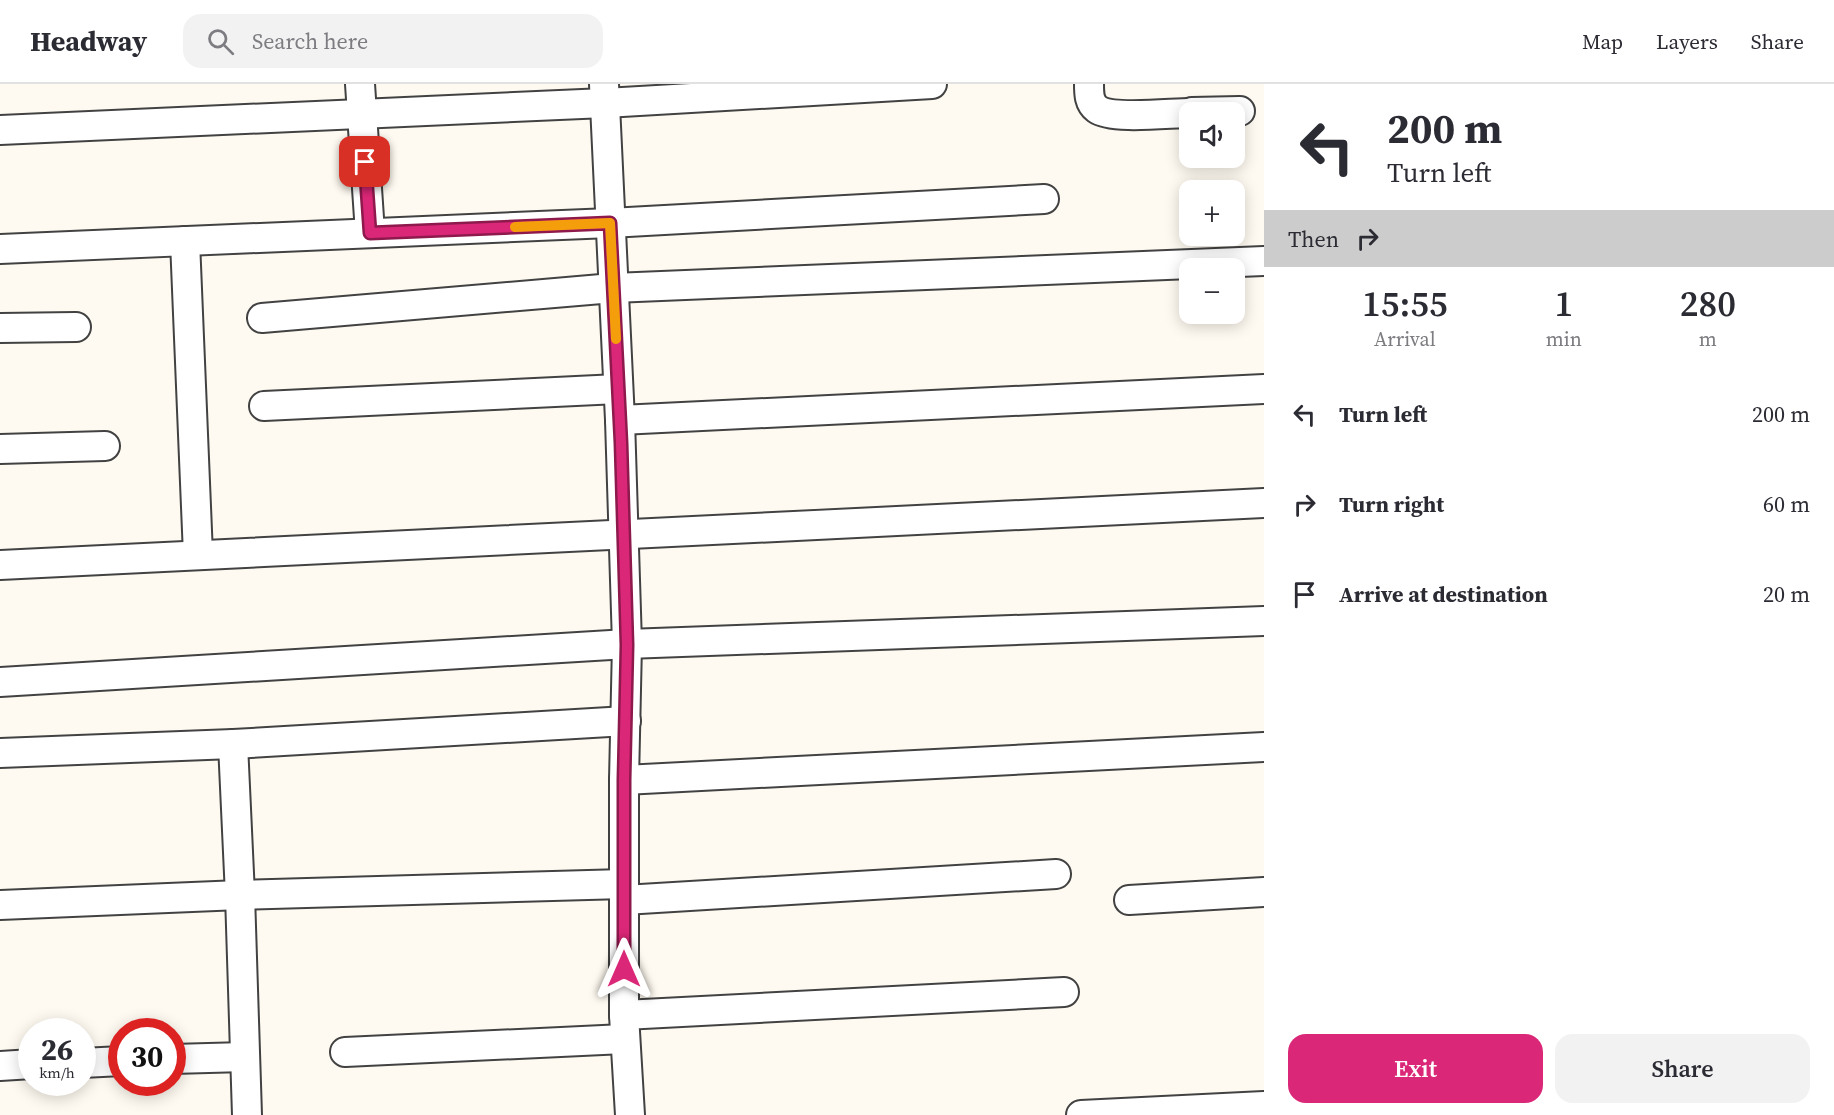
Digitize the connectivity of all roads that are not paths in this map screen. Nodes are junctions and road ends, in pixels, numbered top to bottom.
1 (360, 84) edge
2 (932, 84) edge
3 (1089, 84) edge
4 (604, 94) edge
5 (1179, 113) edge
6 (362, 114) junction
7 (0, 130) edge
8 (1044, 199) dead end
9 (610, 223) junction
10 (370, 233) junction
11 (185, 241) junction
12 (0, 249) edge
13 (1264, 261) edge
14 (613, 288) junction
15 (262, 318) dead end
16 (76, 327) dead end
17 (0, 328) edge
18 (618, 389) junction
19 (1264, 389) edge
20 (264, 406) dead end
21 (620, 420) junction
22 (105, 446) dead end
23 (0, 449) edge
24 (1264, 503) edge
25 (624, 534) junction
26 (198, 555) junction
27 (0, 565) edge
28 (1264, 621) edge
29 (627, 645) junction
30 (0, 682) edge
31 (626, 721) junction
32 (233, 744) junction
33 (1264, 747) edge
34 (0, 753) edge
35 (624, 780) junction
36 (1056, 874) dead end
37 (624, 892) junction
38 (1264, 892) edge
39 (240, 895) junction
40 (1129, 900) dead end
41 (0, 905) edge
42 (1064, 992) dead end
43 (624, 1027) junction
44 (345, 1052) dead end
45 (245, 1056) junction
46 (186, 1058) edge
47 (18, 1065) edge
48 (0, 1066) edge
49 (1264, 1106) edge
50 (247, 1115) edge
51 (630, 1115) edge
52 (1081, 1115) edge

1 - 6 street
2 - 4 street
3 - 5 street
4 - 6 street
4 - 9 street
6 - 7 street
6 - 10 street
8 - 9 street
9 - 10 street
9 - 14 street
10 - 11 street
11 - 12 street
11 - 26 street
13 - 14 street
14 - 15 street
14 - 18 street
16 - 17 street
18 - 20 street
18 - 21 street
19 - 21 street
21 - 25 street
22 - 23 street
24 - 25 street
25 - 26 street
25 - 29 street
26 - 27 street
28 - 29 street
29 - 30 street
29 - 31 street
31 - 32 street
31 - 35 street
32 - 34 street
32 - 39 street
33 - 35 street
35 - 37 street
36 - 37 street
37 - 39 street
37 - 43 street
38 - 40 street
39 - 41 street
39 - 45 street
42 - 43 street
43 - 44 street
43 - 51 street
45 - 46 street
45 - 50 street
47 - 48 street
49 - 52 street

